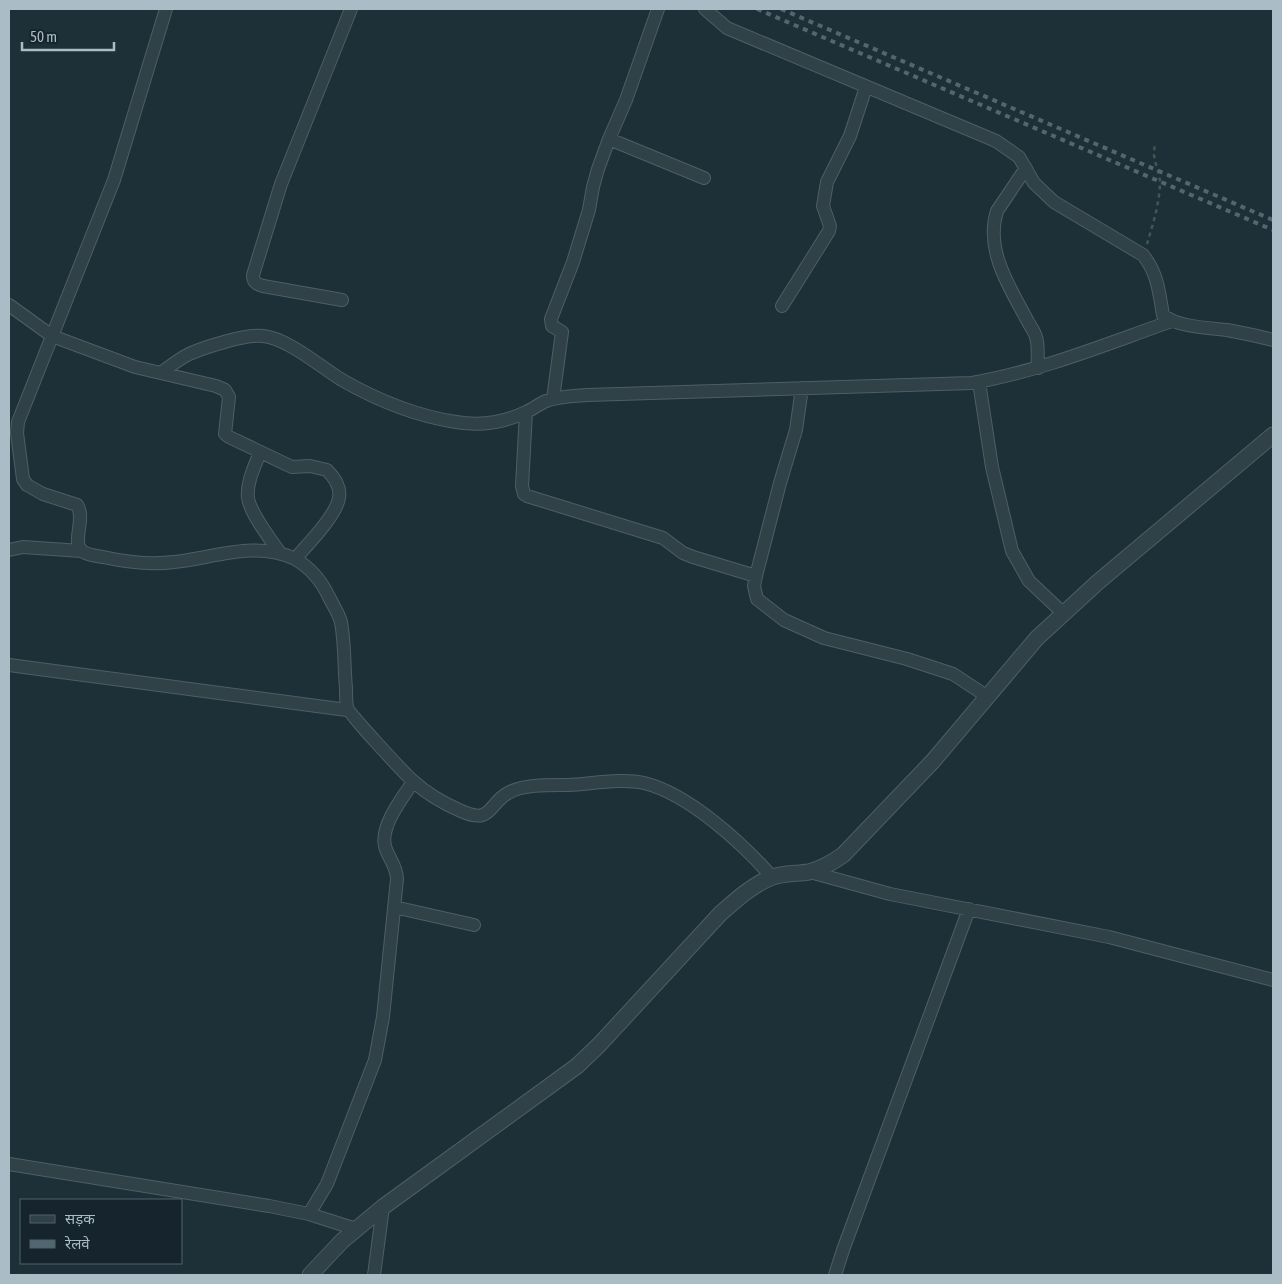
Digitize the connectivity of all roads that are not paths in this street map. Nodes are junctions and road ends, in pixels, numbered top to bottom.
1 (166, 9) edge
2 (351, 9) edge
3 (658, 9) edge
4 (706, 9) edge
5 (866, 87) junction
6 (609, 139) junction
7 (1026, 168) junction
8 (704, 178) dead end
9 (342, 300) dead end
10 (9, 304) edge
11 (782, 306) dead end
12 (1172, 321) junction
13 (52, 336) junction
14 (1273, 340) edge
15 (1038, 368) junction
16 (161, 373) junction
17 (978, 382) junction
18 (802, 388) junction
19 (553, 399) junction
20 (526, 412) junction
21 (1273, 435) edge
22 (260, 452) junction
23 (9, 550) edge
24 (81, 551) junction
25 (280, 554) junction
26 (295, 559) junction
27 (756, 576) junction
28 (1064, 614) junction
29 (9, 665) edge
30 (988, 697) junction
31 (347, 710) junction
32 (413, 782) junction
33 (810, 872) junction
34 (772, 877) junction
35 (394, 907) junction
36 (968, 909) junction
37 (474, 925) dead end
38 (1273, 980) edge
39 (9, 1164) edge
40 (383, 1207) junction
41 (309, 1214) junction
42 (356, 1229) junction
43 (310, 1275) edge
44 (374, 1275) edge
45 (835, 1275) edge

1 - 13 street
2 - 9 street
3 - 6 street
4 - 5 street
5 - 7 street
5 - 11 street
6 - 8 street
6 - 19 street
7 - 12 street
7 - 15 street
10 - 13 street
12 - 14 street
12 - 15 street
13 - 16 street
13 - 24 street
15 - 17 street
16 - 20 street
16 - 22 street
17 - 18 street
17 - 28 street
18 - 19 street
18 - 27 street
19 - 20 street
20 - 27 street
21 - 28 street
22 - 25 street
22 - 26 street
23 - 24 street
24 - 25 street
25 - 26 street
26 - 31 street
27 - 30 street
28 - 30 street
29 - 31 street
30 - 33 street
31 - 32 street
32 - 34 street
32 - 35 street
33 - 34 street
33 - 36 street
34 - 40 street
35 - 37 street
35 - 41 street
36 - 38 street
36 - 45 street
39 - 41 street
40 - 42 street
40 - 44 street
41 - 42 street
42 - 43 street

